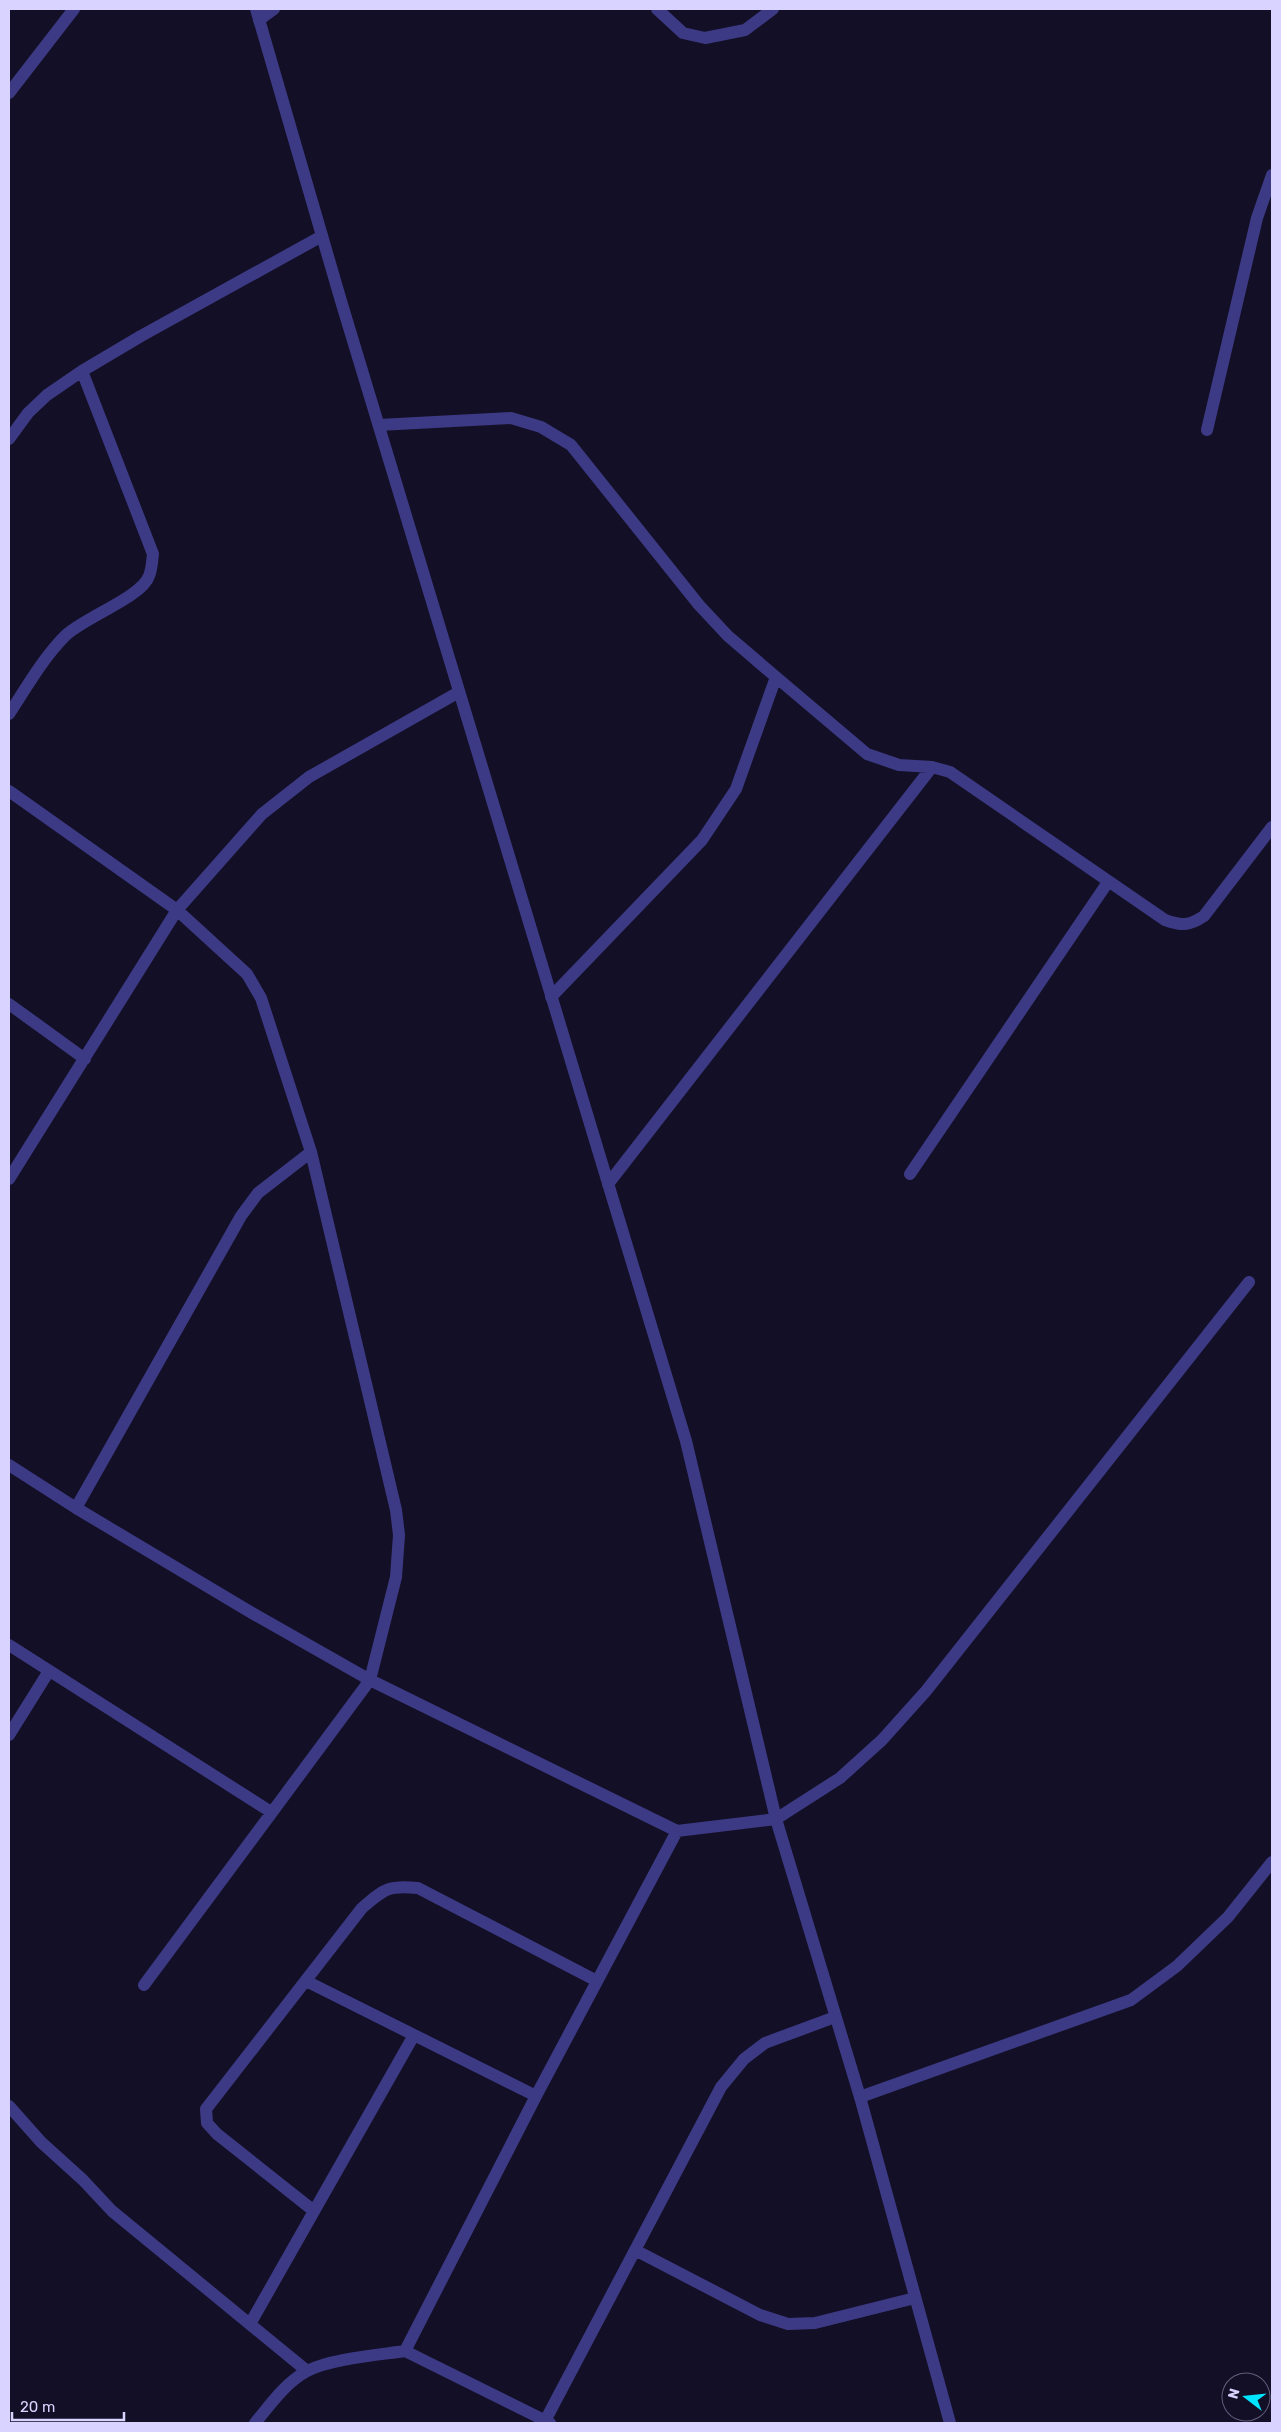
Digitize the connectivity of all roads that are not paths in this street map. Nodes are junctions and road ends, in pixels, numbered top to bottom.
1 (74, 9) edge
2 (274, 9) edge
3 (656, 9) edge
4 (773, 9) edge
5 (257, 14) edge
6 (9, 93) edge
7 (1272, 175) edge
8 (322, 236) junction
9 (82, 371) junction
10 (379, 425) junction
11 (1207, 430) dead end
12 (9, 439) edge
13 (776, 677) junction
14 (459, 692) junction
15 (9, 714) edge
16 (932, 767) junction
17 (9, 791) edge
18 (1272, 827) edge
19 (1108, 882) junction
20 (176, 910) junction
21 (551, 997) junction
22 (9, 1004) edge
23 (85, 1059) junction
24 (312, 1152) junction
25 (910, 1174) dead end
26 (9, 1178) edge
27 (608, 1184) junction
28 (1249, 1282) dead end
29 (9, 1465) edge
30 (76, 1508) junction
31 (9, 1645) edge
32 (49, 1671) junction
33 (370, 1680) junction
34 (9, 1735) edge
35 (271, 1812) junction
36 (776, 1819) junction
37 (677, 1831) junction
38 (1272, 1862) edge
39 (306, 1981) junction
40 (597, 1981) junction
41 (144, 1985) dead end
42 (835, 2017) junction
43 (414, 2035) junction
44 (536, 2096) junction
45 (860, 2097) junction
46 (9, 2106) edge
47 (314, 2211) junction
48 (635, 2250) junction
49 (915, 2298) junction
50 (250, 2324) junction
51 (405, 2351) junction
52 (307, 2371) junction
53 (547, 2422) edge
54 (255, 2423) edge
55 (950, 2423) edge

1 - 6 street
2 - 5 street
3 - 4 street
5 - 8 street
7 - 11 street
8 - 9 street
8 - 10 street
9 - 12 street
9 - 15 street
10 - 13 street
10 - 14 street
13 - 16 street
13 - 21 street
14 - 20 street
14 - 21 street
16 - 19 street
16 - 27 street
17 - 20 street
18 - 19 street
19 - 25 street
20 - 23 street
20 - 24 street
21 - 27 street
22 - 23 street
23 - 26 street
24 - 30 street
24 - 33 street
27 - 36 street
28 - 36 street
29 - 30 street
30 - 33 street
31 - 32 street
32 - 34 street
32 - 35 street
33 - 35 street
33 - 37 street
35 - 41 street
36 - 37 street
36 - 42 street
37 - 40 street
38 - 45 street
39 - 40 street
39 - 43 street
39 - 47 street
40 - 44 street
42 - 45 street
42 - 48 street
43 - 44 street
43 - 47 street
44 - 51 street
45 - 49 street
46 - 50 street
47 - 50 street
48 - 49 street
48 - 53 street
49 - 55 street
50 - 52 street
51 - 52 street
51 - 53 street
52 - 54 street

